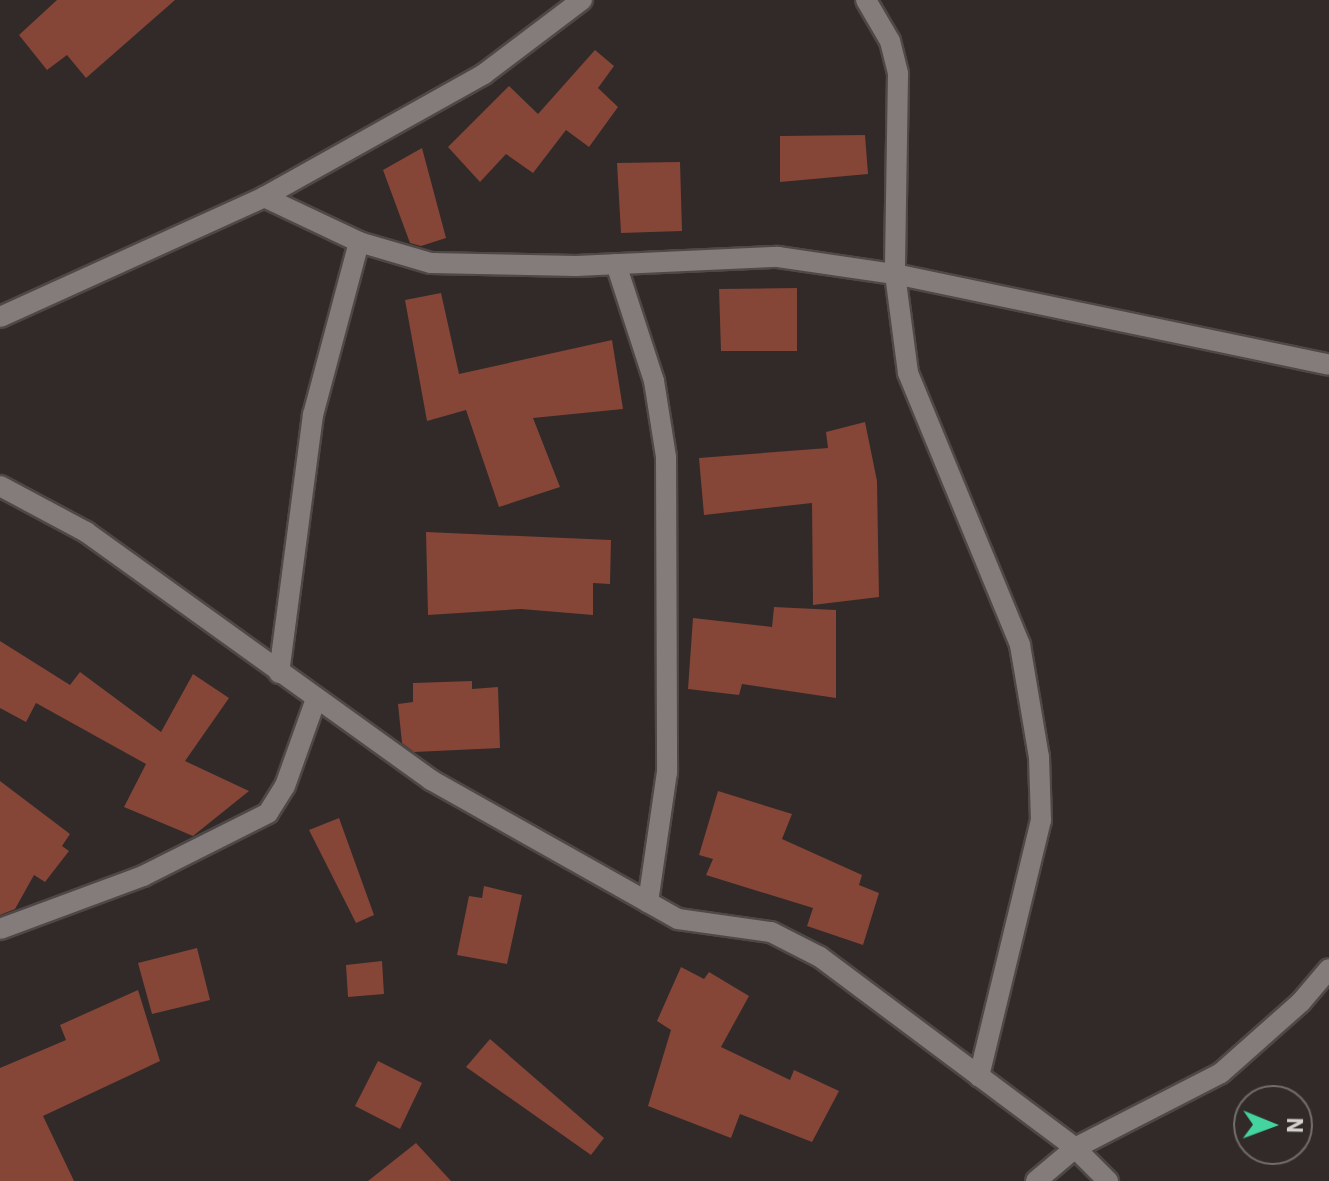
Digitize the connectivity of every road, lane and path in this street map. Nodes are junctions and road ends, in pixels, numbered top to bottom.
1 (582, 0) edge
2 (866, 0) edge
3 (264, 197) junction
4 (359, 242) junction
5 (616, 264) junction
6 (895, 274) junction
7 (0, 317) edge
8 (1329, 365) edge
9 (0, 486) edge
10 (279, 673) junction
11 (316, 699) junction
12 (648, 903) junction
13 (0, 929) edge
14 (1329, 969) edge
15 (979, 1077) junction
16 (1075, 1148) junction
17 (1036, 1181) edge
18 (1108, 1181) edge

1 - 3 street
2 - 6 street
3 - 4 street
3 - 7 street
4 - 5 street
4 - 10 street
5 - 6 street
5 - 12 street
6 - 8 street
6 - 15 street
9 - 10 street
10 - 11 street
11 - 12 street
11 - 13 street
12 - 15 street
14 - 16 street
15 - 16 street
16 - 17 street
16 - 18 street

